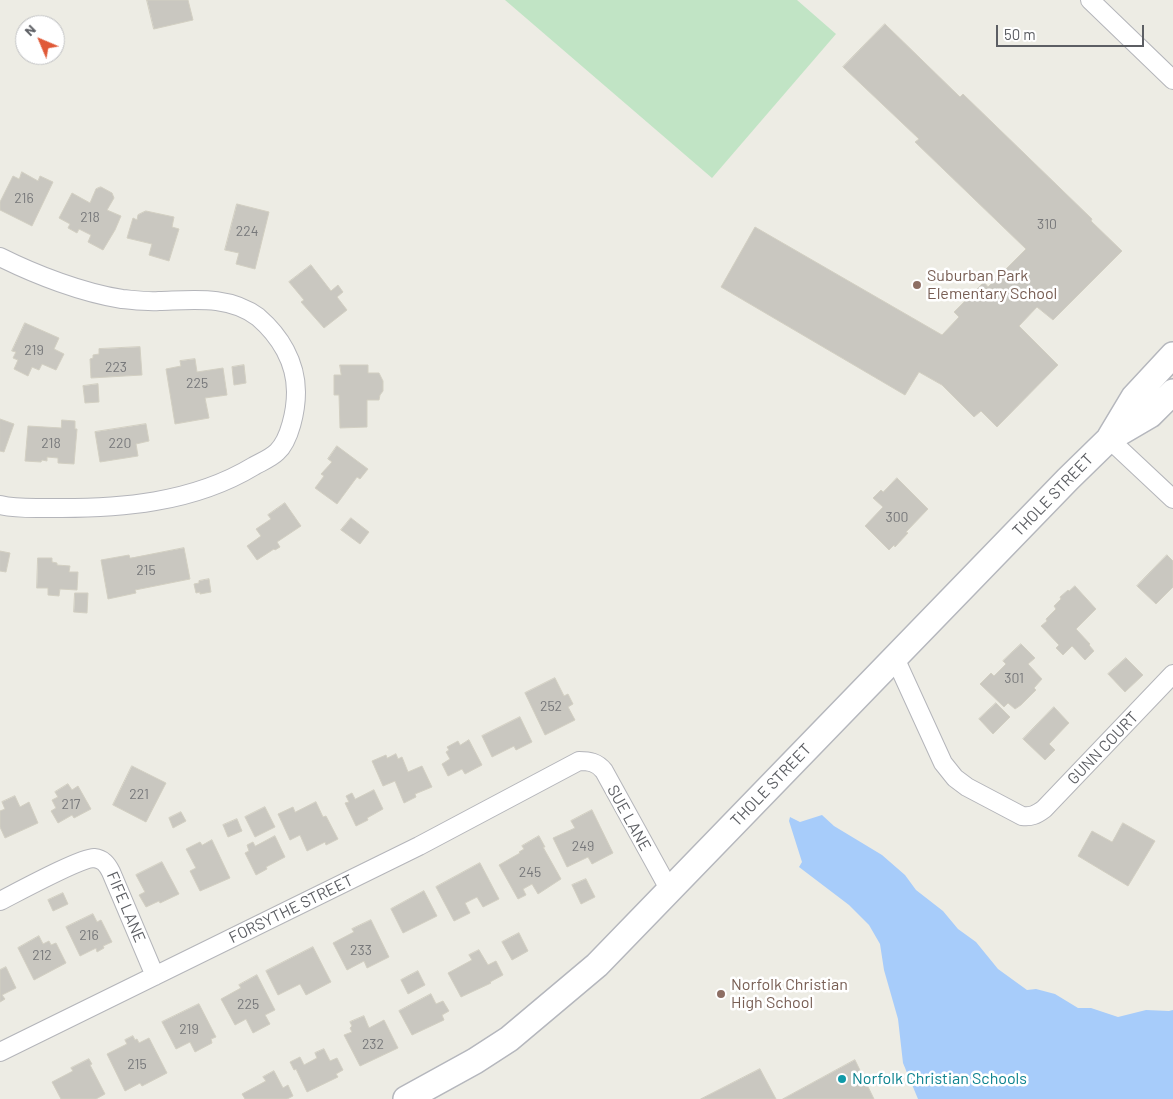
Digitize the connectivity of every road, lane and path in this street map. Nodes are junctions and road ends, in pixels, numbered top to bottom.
1 (1090, 0) edge
2 (1173, 80) edge
3 (0, 257) edge
4 (1173, 355) edge
5 (1173, 392) edge
6 (1109, 439) junction
7 (1173, 499) edge
8 (0, 505) edge
9 (895, 658) junction
10 (1173, 674) edge
11 (579, 761) joint
12 (669, 889) junction
13 (0, 901) edge
14 (155, 976) junction
15 (0, 1052) edge
16 (406, 1099) edge

1 - 2 street
3 - 8 street
4 - 6 street, THOLE STREET
5 - 6 street, THOLE STREET
6 - 7 street
6 - 9 street, THOLE STREET
9 - 10 street, GUNN COURT
9 - 12 street, THOLE STREET
11 - 12 street, SUE LANE
11 - 14 street, FORSYTHE STREET
12 - 16 street, THOLE STREET
13 - 14 street, FIFE LANE
14 - 15 street, FORSYTHE STREET

